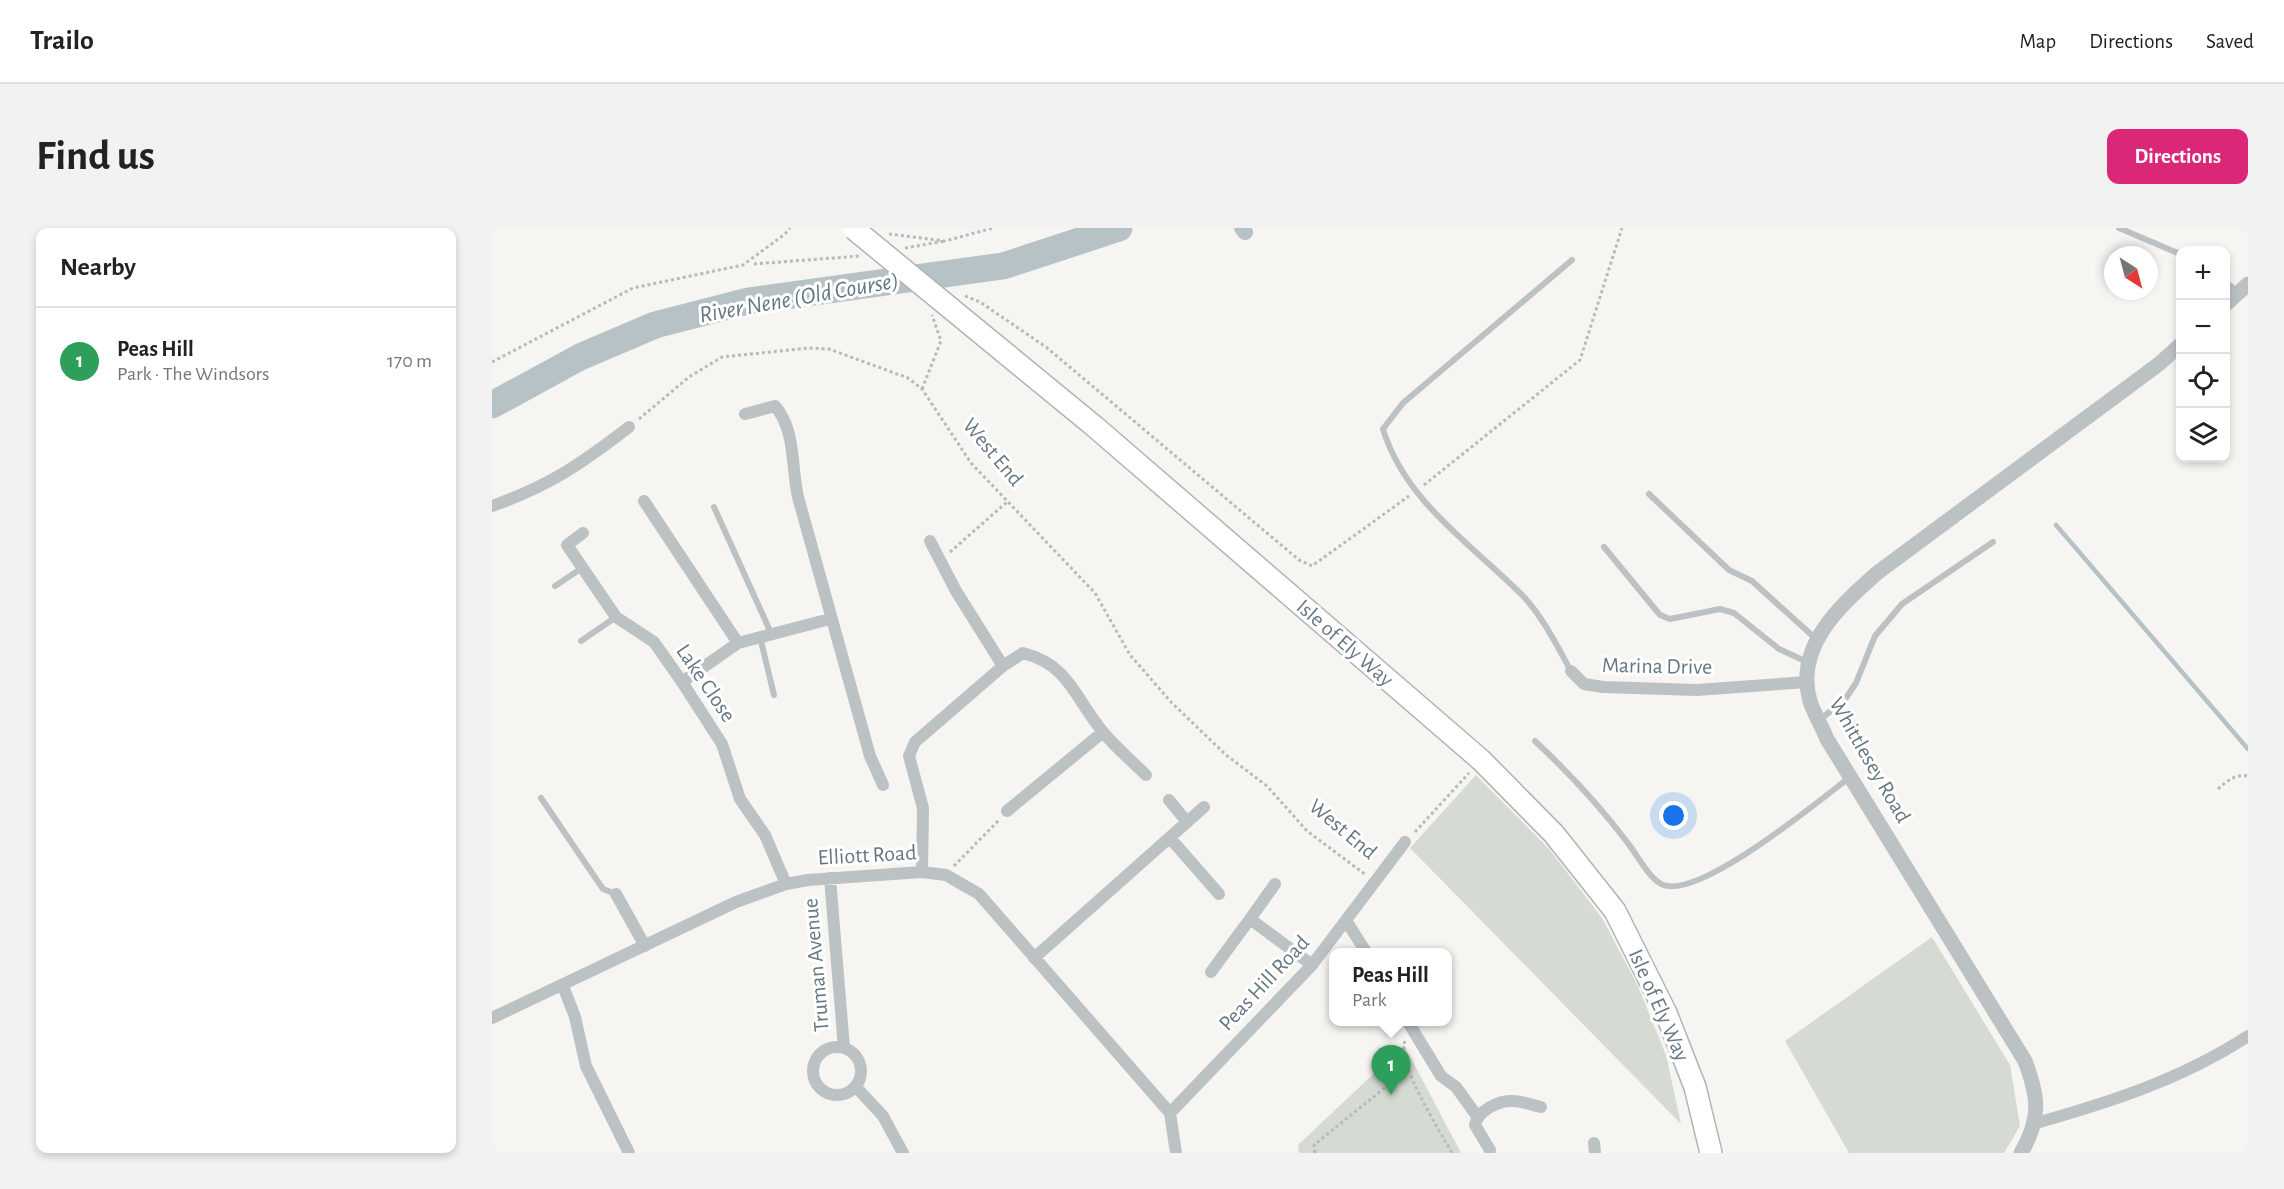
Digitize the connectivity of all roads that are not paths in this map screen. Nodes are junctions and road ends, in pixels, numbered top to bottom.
1 (854, 228) edge
2 (2119, 228) edge
3 (2176, 252) edge
4 (1572, 260) dead end
5 (2243, 288) edge
6 (2230, 300) edge
7 (2176, 349) edge
8 (745, 414) dead end
9 (628, 427) road end
10 (1649, 494) dead end
11 (644, 501) dead end
12 (492, 506) edge
13 (714, 507) dead end
14 (584, 533) dead end
15 (930, 541) dead end
16 (1993, 542) dead end
17 (1604, 547) dead end
18 (582, 567) junction
19 (555, 586) dead end
20 (616, 617) junction
21 (831, 620) junction
22 (765, 635) junction
23 (581, 640) dead end
24 (1817, 640) junction
25 (738, 643) junction
26 (1810, 664) junction
27 (1003, 666) junction
28 (1571, 671) joint
29 (682, 682) junction
30 (1807, 682) junction
31 (774, 694) dead end
32 (1819, 721) junction
33 (1103, 732) junction
34 (1535, 741) dead end
35 (1146, 775) dead end
36 (1851, 776) junction
37 (883, 785) dead end
38 (541, 798) dead end
39 (1168, 800) dead end
40 (1204, 807) dead end
41 (1007, 811) road end
42 (1187, 822) junction
43 (1170, 838) junction
44 (1405, 842) road end
45 (922, 872) junction
46 (830, 878) junction
47 (786, 884) junction
48 (1275, 884) dead end
49 (616, 894) joint
50 (1219, 894) dead end
51 (1251, 919) junction
52 (1347, 922) junction
53 (645, 946) junction
54 (1363, 948) edge
55 (1034, 958) junction
56 (1312, 965) junction
57 (1211, 972) dead end
58 (563, 986) junction
59 (492, 1018) edge
60 (1410, 1026) edge
61 (2248, 1036) edge
62 (844, 1048) junction
63 (856, 1087) junction
64 (1541, 1107) dead end
65 (1170, 1113) junction
66 (1477, 1116) junction
67 (2036, 1123) junction
68 (1491, 1150) dead end
69 (629, 1153) edge
70 (903, 1153) edge
71 (1176, 1153) edge
72 (1711, 1153) edge
73 (2021, 1153) edge

1 - 72 highway, Isle of Ely Way, bridge
2 - 3 lane
4 - 28 lane, Marina Drive
5 - 6 street
7 - 24 street, Whittlesey Road
8 - 21 street
9 - 12 street
10 - 24 lane
11 - 25 street
13 - 22 lane
14 - 18 street, Lake Close
15 - 27 street
16 - 32 lane
17 - 26 lane
18 - 19 lane
18 - 20 street, Lake Close
20 - 23 lane
20 - 29 street, Lake Close
21 - 22 street
21 - 37 street
22 - 25 street
22 - 31 lane
24 - 26 street, Whittlesey Road
25 - 29 street
26 - 30 street, Whittlesey Road
27 - 33 street
27 - 45 street
28 - 30 street, Marina Drive
29 - 47 street, Lake Close
30 - 32 street, Whittlesey Road
32 - 36 street, Whittlesey Road
33 - 35 street
33 - 41 street
34 - 36 lane
36 - 67 street, Whittlesey Road
38 - 49 lane
39 - 42 street
40 - 42 street
42 - 43 street
43 - 50 street
43 - 55 street
44 - 52 street, Peas Hill Road
45 - 46 street, Elliott Road
45 - 55 street, Elliott Road
46 - 47 street, Elliott Road
46 - 62 street, Truman Avenue
47 - 53 street, Elliott Road
48 - 51 street
49 - 53 street
51 - 56 street
51 - 57 street
52 - 54 street
52 - 56 street, Peas Hill Road
53 - 58 street, Elliott Road
55 - 65 street, Elliott Road
56 - 65 street, Peas Hill Road
58 - 59 street, Elliott Road
58 - 69 street
60 - 66 street
61 - 67 street
62 - 63 street, Truman Avenue
62 - 63 street, Truman Avenue
63 - 70 street
64 - 66 street
65 - 71 street
66 - 68 street
67 - 73 street, Whittlesey Road

